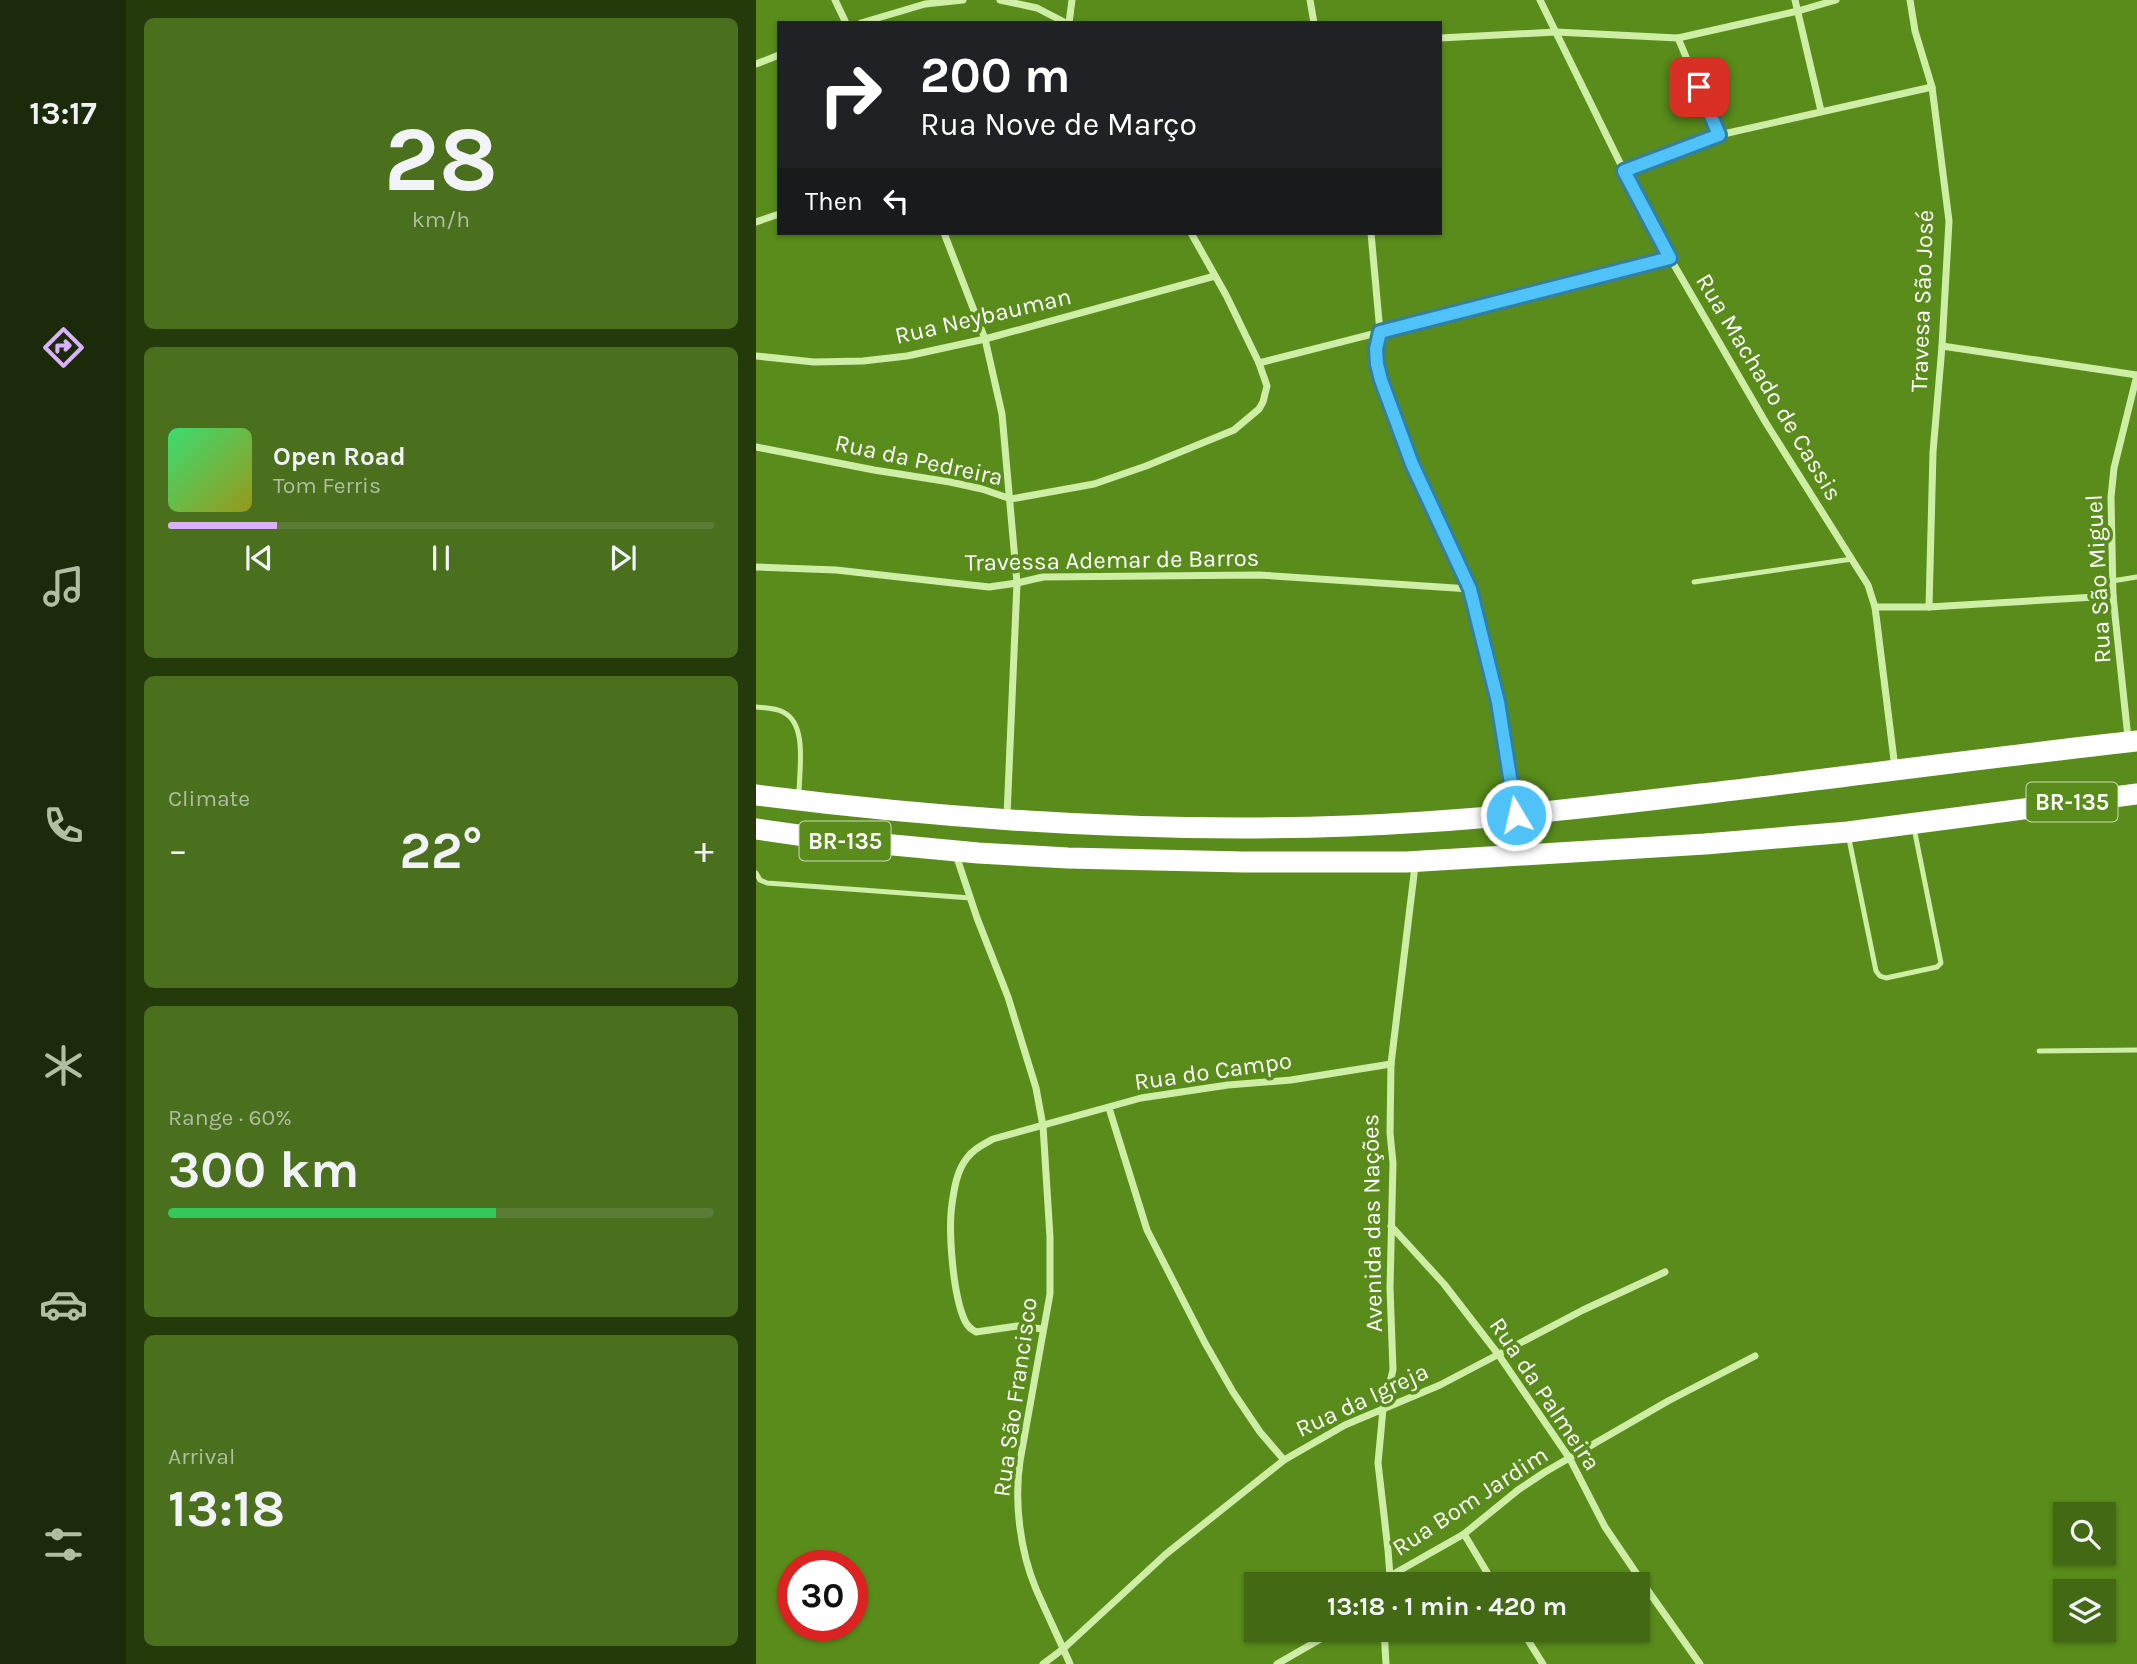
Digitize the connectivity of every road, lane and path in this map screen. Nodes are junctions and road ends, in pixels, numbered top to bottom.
1 (835, 0) edge
2 (963, 0) edge
3 (1000, 0) edge
4 (1072, 0) edge
5 (1310, 0) edge
6 (1540, 0) edge
7 (1795, 0) edge
8 (1836, 0) edge
9 (1910, 0) edge
10 (924, 2) edge
11 (1798, 11) junction
12 (845, 21) edge
13 (867, 21) edge
14 (1063, 21) edge
15 (1067, 21) edge
16 (1314, 21) edge
17 (1556, 32) junction
18 (1442, 38) edge
19 (1678, 38) junction
20 (777, 56) edge
21 (756, 64) edge
22 (1932, 87) junction
23 (1821, 111) junction
24 (1719, 135) junction
25 (1624, 171) junction
26 (777, 215) edge
27 (756, 222) edge
28 (945, 235) edge
29 (1192, 235) edge
30 (1371, 235) edge
31 (1670, 258) junction
32 (1215, 276) junction
33 (1380, 332) junction
34 (985, 339) junction
35 (1942, 346) junction
36 (756, 356) edge
37 (1259, 363) junction
38 (2137, 375) edge
39 (756, 447) edge
40 (1011, 499) junction
41 (1852, 559) junction
42 (756, 567) edge
43 (2137, 577) edge
44 (2112, 581) junction
45 (1695, 582) dead end
46 (1017, 583) junction
47 (1470, 589) junction
48 (2113, 596) junction
49 (1875, 607) junction
50 (1929, 607) junction
51 (756, 707) edge
52 (2133, 741) edge
53 (1896, 771) junction
54 (2137, 794) edge
55 (756, 795) edge
56 (799, 801) junction
57 (1516, 815) junction
58 (1006, 820) junction
59 (1913, 824) junction
60 (756, 829) edge
61 (1848, 832) junction
62 (955, 850) junction
63 (1416, 861) junction
64 (756, 873) edge
65 (971, 898) junction
66 (2137, 1050) edge
67 (2039, 1051) dead end
68 (1391, 1064) junction
69 (1109, 1108) junction
70 (1043, 1126) junction
71 (1391, 1226) junction
72 (1665, 1272) dead end
73 (1043, 1329) junction
74 (1498, 1354) junction
75 (1755, 1356) dead end
76 (1384, 1409) junction
77 (1570, 1459) junction
78 (1284, 1460) junction
79 (1464, 1534) junction
80 (1389, 1572) edge
81 (1402, 1572) edge
82 (1487, 1572) edge
83 (1315, 1642) edge
84 (1385, 1642) edge
85 (1529, 1642) edge
86 (1063, 1649) junction
87 (1043, 1664) edge
88 (1070, 1664) edge
89 (1276, 1664) edge
90 (1386, 1664) edge
91 (1543, 1664) edge
92 (1700, 1664) edge

1 - 12 street
2 - 10 street
3 - 14 street
4 - 15 street
5 - 16 street
6 - 17 street, Rua Machado de Cassis
7 - 11 street
8 - 11 street
9 - 22 street, Travesa São José
10 - 13 street
11 - 19 street
11 - 23 street
17 - 18 street
17 - 19 street
17 - 25 street, Rua Machado de Cassis
19 - 24 street
20 - 21 street
22 - 23 street
22 - 35 street, Travesa São José
23 - 24 street
24 - 25 street
25 - 31 street, Rua Machado de Cassis
26 - 27 street
28 - 34 street
29 - 32 street, Rua da Pedreira
30 - 33 street
31 - 33 street
31 - 41 street, Rua Machado de Cassis
32 - 34 street, Rua Neybauman
32 - 37 street, Rua da Pedreira
33 - 37 street
33 - 47 street
34 - 36 street, Rua Neybauman
34 - 40 street
35 - 38 street
35 - 50 street, Travesa São José
37 - 40 street, Rua da Pedreira
38 - 44 street, Rua São Miguel
39 - 40 street, Rua da Pedreira
40 - 46 street
41 - 45 lane
41 - 49 street, Rua Machado de Cassis
42 - 46 street, Travessa Ademar de Barros
43 - 44 lane
44 - 48 street, Rua São Miguel
46 - 47 street, Travessa Ademar de Barros
46 - 58 street
47 - 57 street
48 - 50 street
48 - 52 street, Rua São Miguel
49 - 50 street
49 - 53 street, Rua Machado de Cassis
51 - 56 lane
52 - 53 highway, BR-135
53 - 57 highway, BR-135
54 - 59 highway, BR-135
55 - 56 highway, BR-135
56 - 58 highway, BR-135
57 - 58 highway, BR-135
59 - 61 highway, BR-135
59 - 61 lane
60 - 62 highway, BR-135
61 - 63 highway, BR-135
62 - 63 highway, BR-135
62 - 65 street
63 - 68 street, Avenida das Nações
64 - 65 lane
65 - 70 street
66 - 67 lane
68 - 69 street, Rua do Campo
68 - 71 street, Avenida das Nações
69 - 70 street, Rua do Campo
69 - 78 street
70 - 73 street, Rua São Francisco
70 - 73 street, Rua do Campo
71 - 74 street, Rua da Palmeira
71 - 76 street, Avenida das Nações
72 - 74 street, Rua da Igreja
73 - 86 street, Rua São Francisco
74 - 76 street, Rua da Igreja
74 - 77 street, Rua da Palmeira
75 - 77 street, Rua Bom Jardim
76 - 78 street, Rua da Igreja
76 - 80 street, Avenida das Nações
77 - 79 street, Rua Bom Jardim
77 - 92 street, Rua da Palmeira
78 - 86 street, Rua da Igreja
79 - 81 street, Rua Bom Jardim
79 - 82 street
83 - 89 street
84 - 90 street
85 - 91 street
86 - 87 street, Rua da Igreja
86 - 88 street, Rua São Francisco

